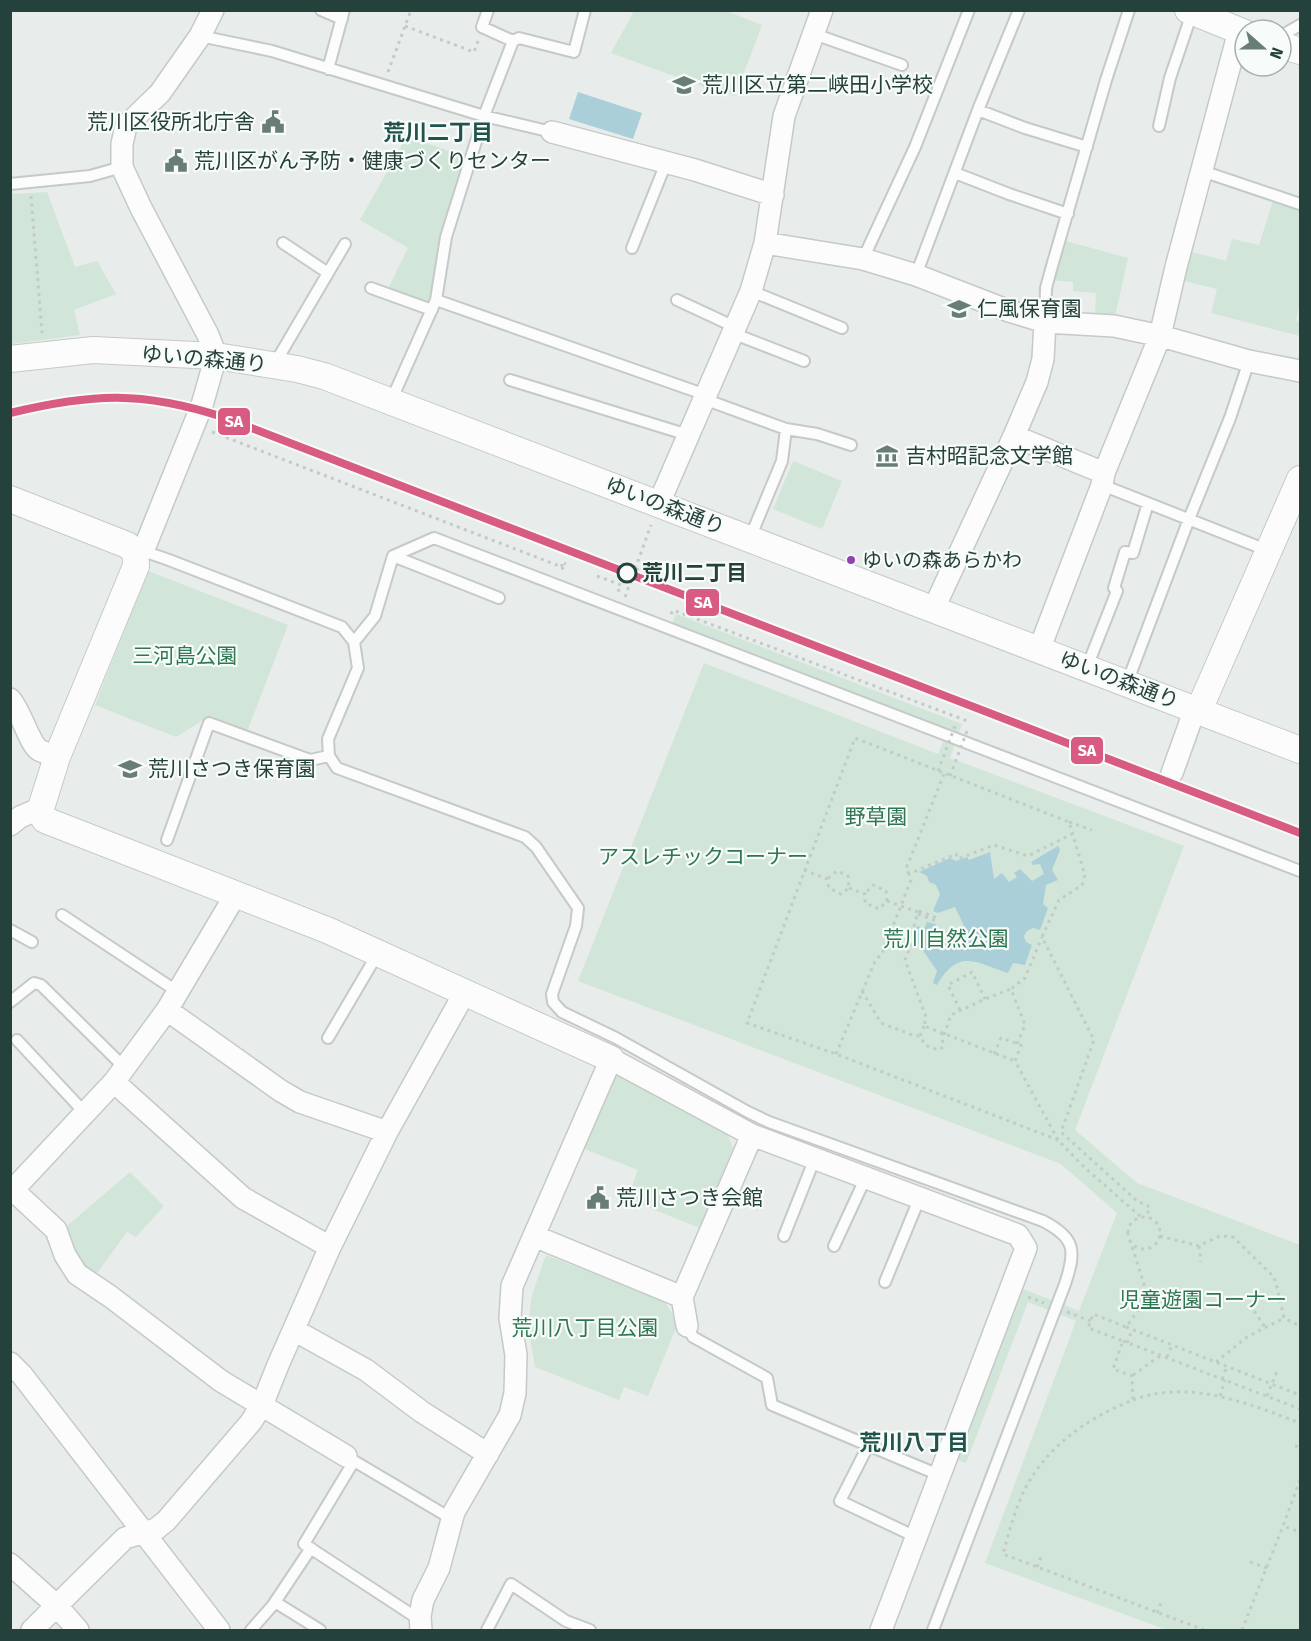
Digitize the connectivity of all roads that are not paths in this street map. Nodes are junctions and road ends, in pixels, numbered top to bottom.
1 (213, 10) edge
2 (321, 10) edge
3 (488, 10) edge
4 (585, 10) edge
5 (822, 10) edge
6 (969, 10) edge
7 (1019, 10) edge
8 (1129, 10) edge
9 (1190, 12) edge
10 (343, 15) edge
11 (1233, 29) edge
12 (814, 34) junction
13 (200, 36) junction
14 (513, 41) junction
15 (1233, 63) edge
16 (902, 65) dead end
17 (328, 69) junction
18 (978, 110) junction
19 (484, 116) junction
20 (1159, 126) dead end
21 (552, 132) joint
22 (1087, 147) junction
23 (666, 163) junction
24 (122, 167) junction
25 (1202, 171) junction
26 (954, 173) junction
27 (10, 184) edge
28 (772, 195) junction
29 (1300, 204) edge
30 (1068, 214) junction
31 (284, 243) dead end
32 (765, 243) junction
33 (345, 244) dead end
34 (632, 248) dead end
35 (863, 259) junction
36 (328, 273) junction
37 (916, 275) junction
38 (371, 288) dead end
39 (751, 291) junction
40 (677, 300) dead end
41 (434, 305) junction
42 (1045, 322) junction
43 (842, 328) dead end
44 (734, 330) junction
45 (1160, 336) junction
46 (216, 356) junction
47 (10, 359) edge
48 (804, 361) dead end
49 (1249, 361) junction
50 (274, 365) junction
51 (1300, 371) edge
52 (510, 380) dead end
53 (705, 397) junction
54 (391, 401) junction
55 (786, 429) junction
56 (688, 435) junction
57 (1014, 436) junction
58 (851, 445) dead end
59 (1103, 479) junction
60 (1300, 479) edge
61 (658, 503) junction
62 (1148, 503) junction
63 (14, 504) edge
64 (1189, 519) junction
65 (750, 538) junction
66 (1269, 551) junction
67 (136, 555) junction
68 (393, 556) junction
69 (499, 597) dead end
70 (934, 608) junction
71 (354, 642) junction
72 (1039, 650) junction
73 (1087, 667) junction
74 (1127, 683) junction
75 (10, 699) edge
76 (1197, 710) junction
77 (1300, 750) edge
78 (329, 756) junction
79 (57, 757) junction
80 (1172, 772) dead end
81 (40, 808) junction
82 (10, 825) edge
83 (166, 840) dead end
84 (1300, 871) edge
85 (236, 894) junction
86 (62, 915) dead end
87 (10, 930) edge
88 (32, 942) dead end
89 (378, 952) junction
90 (178, 992) junction
91 (465, 992) junction
92 (10, 1002) edge
93 (167, 1010) junction
94 (328, 1038) dead end
95 (17, 1040) dead end
96 (611, 1059) junction
97 (120, 1075) junction
98 (85, 1113) junction
99 (387, 1132) junction
100 (752, 1135) junction
101 (815, 1158) junction
102 (866, 1177) junction
103 (12, 1192) edge
104 (920, 1197) junction
105 (534, 1236) junction
106 (784, 1236) dead end
107 (834, 1246) dead end
108 (330, 1247) junction
109 (885, 1282) dead end
110 (682, 1297) junction
111 (687, 1326) joint
112 (294, 1330) junction
113 (13, 1371) edge
114 (262, 1405) junction
115 (869, 1444) junction
116 (488, 1454) junction
117 (350, 1459) junction
118 (939, 1475) junction
119 (452, 1519) junction
120 (142, 1532) junction
121 (916, 1537) junction
122 (311, 1548) junction
123 (10, 1564) edge
124 (275, 1602) junction
125 (56, 1605) junction
126 (420, 1625) edge
127 (32, 1630) edge
128 (78, 1630) edge
129 (219, 1630) edge
130 (251, 1630) edge
131 (320, 1630) edge
132 (487, 1630) edge
133 (590, 1630) edge
134 (881, 1630) edge
135 (933, 1630) edge

1 - 13 street
2 - 10 lane
3 - 14 lane
4 - 14 lane
5 - 12 street
6 - 35 lane
7 - 18 lane
8 - 22 lane
9 - 11 street
9 - 20 lane
10 - 17 lane
12 - 16 lane
12 - 28 street
13 - 17 lane
13 - 24 street
14 - 19 lane
15 - 25 street
17 - 19 lane
18 - 22 lane
18 - 26 lane
19 - 21 lane
19 - 41 lane
21 - 23 street
22 - 30 lane
23 - 28 street
23 - 34 lane
24 - 27 lane
24 - 46 street
25 - 29 lane
25 - 45 street
26 - 30 lane
26 - 37 lane
28 - 32 street
30 - 42 lane
31 - 36 lane
32 - 35 street
32 - 39 street
33 - 36 lane
35 - 37 street
36 - 50 lane
37 - 42 street
38 - 41 lane
39 - 43 lane
39 - 44 street
40 - 44 lane
41 - 53 lane
41 - 54 lane
42 - 45 street
42 - 57 street
44 - 48 lane
44 - 53 street
45 - 49 street
45 - 59 street
46 - 47 street, ゆいの森通り
46 - 50 street, ゆいの森通り
46 - 67 street
49 - 51 street
49 - 64 lane
50 - 54 street, ゆいの森通り
52 - 56 lane
53 - 55 lane
53 - 56 street
54 - 61 street, ゆいの森通り
55 - 58 lane
55 - 65 lane
56 - 61 street
57 - 59 street
57 - 70 street
59 - 62 lane
59 - 72 street
60 - 66 street
61 - 65 street, ゆいの森通り
62 - 64 lane
62 - 73 lane
63 - 67 street
64 - 66 lane
64 - 74 lane
65 - 70 street, ゆいの森通り
66 - 76 street
67 - 71 lane
67 - 79 street
68 - 69 lane
68 - 71 lane
68 - 84 lane
70 - 72 street, ゆいの森通り
71 - 78 lane
72 - 73 street, ゆいの森通り
73 - 74 street, ゆいの森通り
74 - 76 street, ゆいの森通り
75 - 79 street
76 - 77 street, ゆいの森通り
76 - 80 street
78 - 83 lane
78 - 135 lane
79 - 81 street
81 - 82 street
81 - 85 street
85 - 89 street
85 - 90 street
86 - 90 lane
87 - 88 lane
89 - 91 street
89 - 94 lane
90 - 93 street
91 - 96 street
91 - 99 street
92 - 97 lane
93 - 97 street
93 - 99 street
95 - 98 lane
96 - 100 street
96 - 105 street
97 - 98 street
97 - 108 street
98 - 103 street
99 - 108 street
100 - 101 street
100 - 110 street
101 - 102 street
101 - 106 lane
102 - 104 street
102 - 107 lane
103 - 114 street
104 - 109 lane
104 - 118 street
105 - 110 street
105 - 116 street
108 - 112 street
110 - 111 street
111 - 115 lane
112 - 114 street
112 - 116 street
113 - 120 street
114 - 117 street
114 - 120 street
115 - 118 lane
115 - 121 lane
116 - 119 street
117 - 119 lane
117 - 122 lane
118 - 121 street
119 - 126 street
120 - 125 street
120 - 129 street
121 - 134 street
122 - 124 lane
122 - 126 lane
123 - 125 street
124 - 130 lane
124 - 131 lane
125 - 127 street
125 - 128 street
132 - 133 lane

